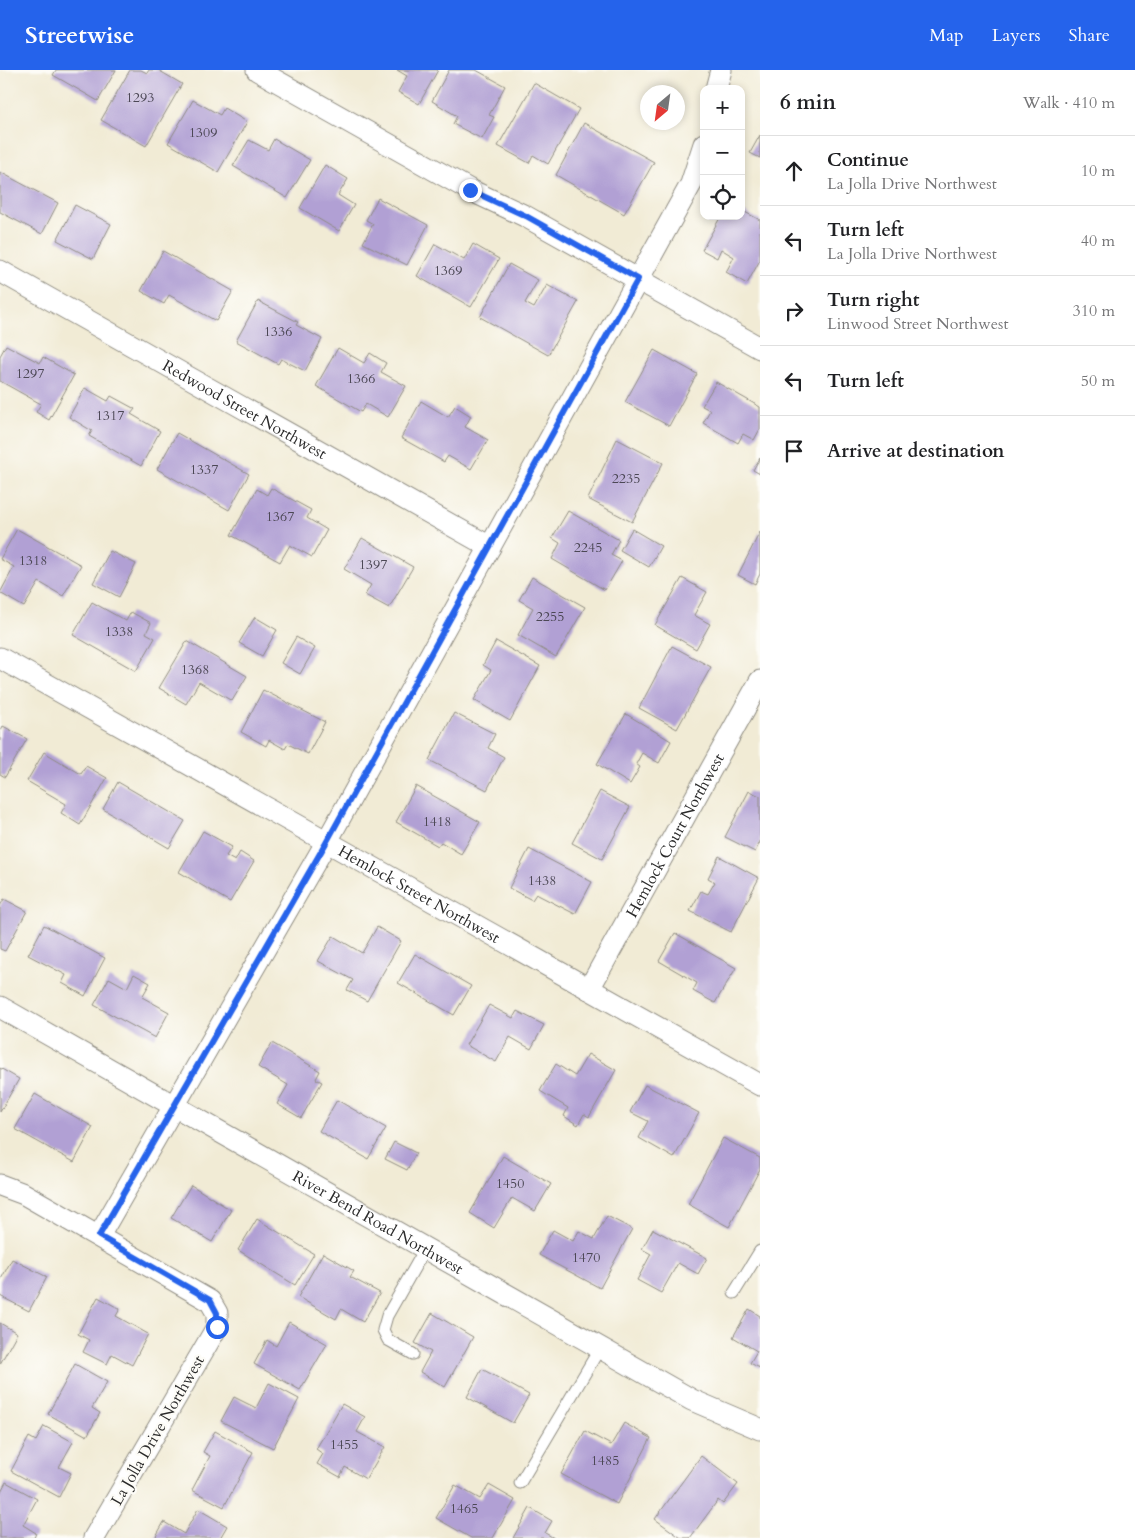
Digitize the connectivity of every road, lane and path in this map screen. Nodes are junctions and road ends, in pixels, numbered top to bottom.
1 (257, 70) edge
2 (721, 70) edge
3 (717, 85) edge
4 (700, 156) edge
5 (0, 271) edge
6 (638, 279) junction
7 (760, 348) edge
8 (490, 547) junction
9 (0, 658) edge
10 (760, 681) edge
11 (326, 843) junction
12 (589, 989) junction
13 (0, 1007) edge
14 (760, 1085) edge
15 (174, 1107) junction
16 (0, 1185) edge
17 (99, 1236) junction
18 (425, 1249) junction
19 (760, 1251) edge
20 (734, 1293) dead end
21 (600, 1348) junction
22 (413, 1354) dead end
23 (760, 1429) edge
24 (520, 1483) dead end
25 (94, 1538) edge

1 - 6 street
2 - 3 street
4 - 6 street
5 - 8 street, Redwood Street Northwest
6 - 7 street
6 - 8 street
8 - 11 street
9 - 11 street, Hemlock Street Northwest
10 - 12 street, Hemlock Court Northwest
11 - 12 street, Hemlock Street Northwest
11 - 15 street
12 - 14 street, Hemlock Street Northwest
13 - 15 street, River Bend Road Northwest
15 - 17 street
15 - 18 street, River Bend Road Northwest
16 - 17 street, La Jolla Drive Northwest
17 - 25 street, La Jolla Drive Northwest
18 - 21 street, River Bend Road Northwest
18 - 22 lane
19 - 20 lane
21 - 23 street, River Bend Road Northwest
21 - 24 lane

